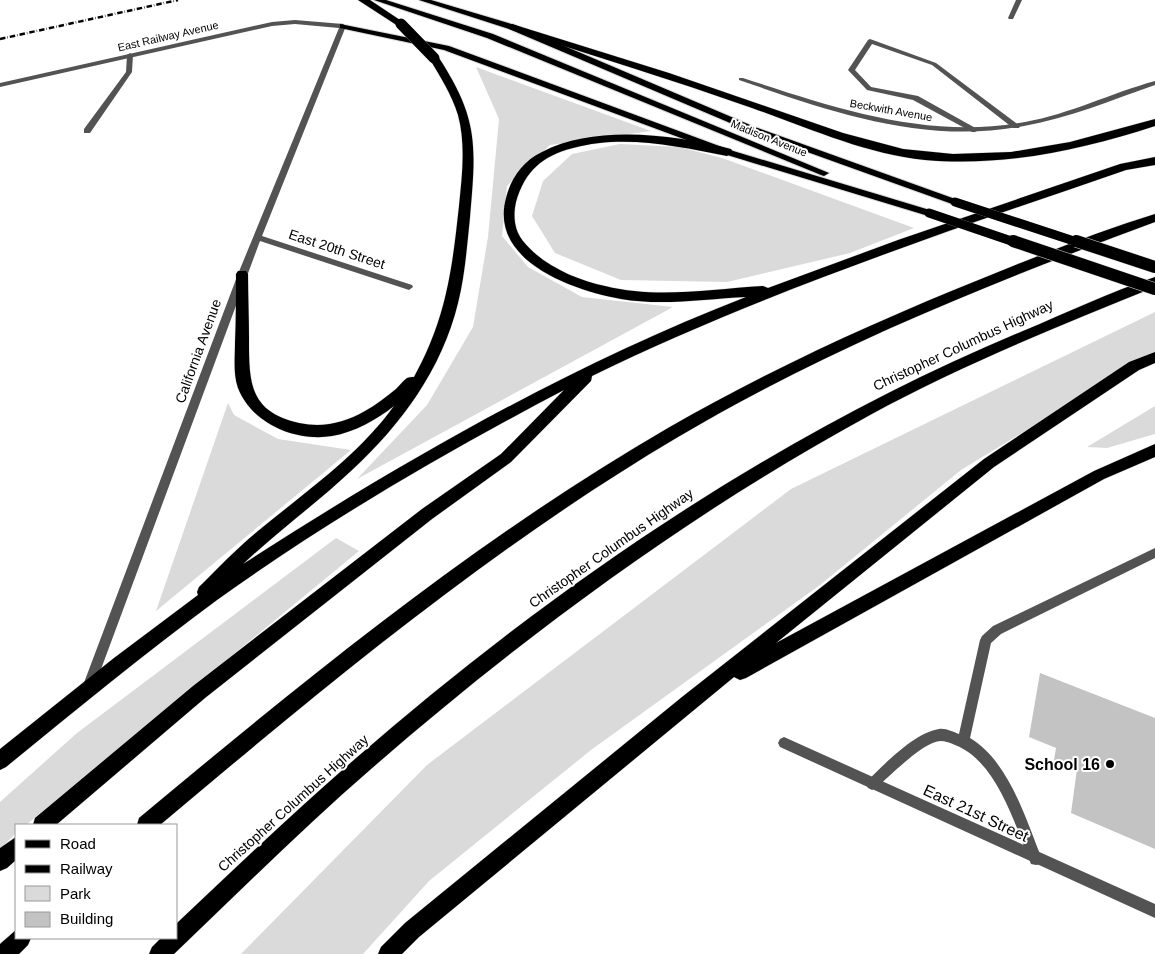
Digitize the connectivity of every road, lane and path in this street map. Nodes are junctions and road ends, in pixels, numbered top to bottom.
1 (364, 0) edge
2 (378, 0) edge
3 (423, 0) edge
4 (1019, 0) edge
5 (1011, 18) dead end
6 (343, 26) junction
7 (512, 27) junction
8 (130, 55) junction
9 (741, 79) dead end
10 (1155, 83) edge
11 (0, 85) edge
12 (1155, 122) edge
13 (1016, 126) junction
14 (975, 130) junction
15 (87, 131) dead end
16 (1155, 151) edge
17 (727, 152) junction
18 (1155, 161) edge
19 (1124, 167) junction
20 (929, 213) junction
21 (1155, 218) edge
22 (257, 237) junction
23 (1155, 267) edge
24 (242, 274) junction
25 (1155, 282) edge
26 (409, 287) dead end
27 (1155, 289) edge
28 (772, 291) junction
29 (1155, 356) edge
30 (426, 366) junction
31 (594, 369) junction
32 (1155, 450) edge
33 (1155, 554) edge
34 (160, 634) junction
35 (87, 689) junction
36 (703, 692) junction
37 (964, 742) junction
38 (784, 743) dead end
39 (0, 761) edge
40 (872, 784) junction
41 (43, 824) edge
42 (147, 824) edge
43 (15, 848) edge
44 (1036, 859) junction
45 (0, 861) edge
46 (1155, 911) edge
47 (178, 936) edge
48 (20, 939) edge
49 (175, 939) edge
50 (4, 954) edge
51 (159, 954) edge
52 (388, 954) edge

1 - 30 highway, bridge
2 - 20 main road, Madison Avenue
3 - 7 main road, Madison Avenue
4 - 5 street
6 - 8 street, East Railway Avenue
6 - 17 main road
6 - 22 street, California Avenue
7 - 12 highway
7 - 23 main road, Madison Avenue, bridge
8 - 11 street, East Railway Avenue
8 - 15 street
9 - 14 street, Beckwith Avenue
10 - 13 street, Beckwith Avenue
13 - 14 street, Beckwith Avenue
13 - 14 street
16 - 19 highway
17 - 20 main road
17 - 28 highway
18 - 19 highway
19 - 28 highway
20 - 27 main road, Madison Avenue, bridge
21 - 42 highway
22 - 24 street, California Avenue
22 - 26 street, East 20th Street
24 - 30 highway
24 - 35 street, California Avenue
25 - 47 highway, Christopher Columbus Highway
28 - 31 highway
29 - 36 highway
30 - 34 highway
31 - 34 highway
31 - 41 highway
32 - 36 highway
33 - 37 street
34 - 35 highway
35 - 39 highway
36 - 52 highway
37 - 40 street
37 - 44 street
38 - 40 street, East 21st Street
40 - 44 street, East 21st Street
43 - 45 highway
44 - 46 street, East 21st Street
48 - 50 highway
49 - 51 highway, Christopher Columbus Highway

